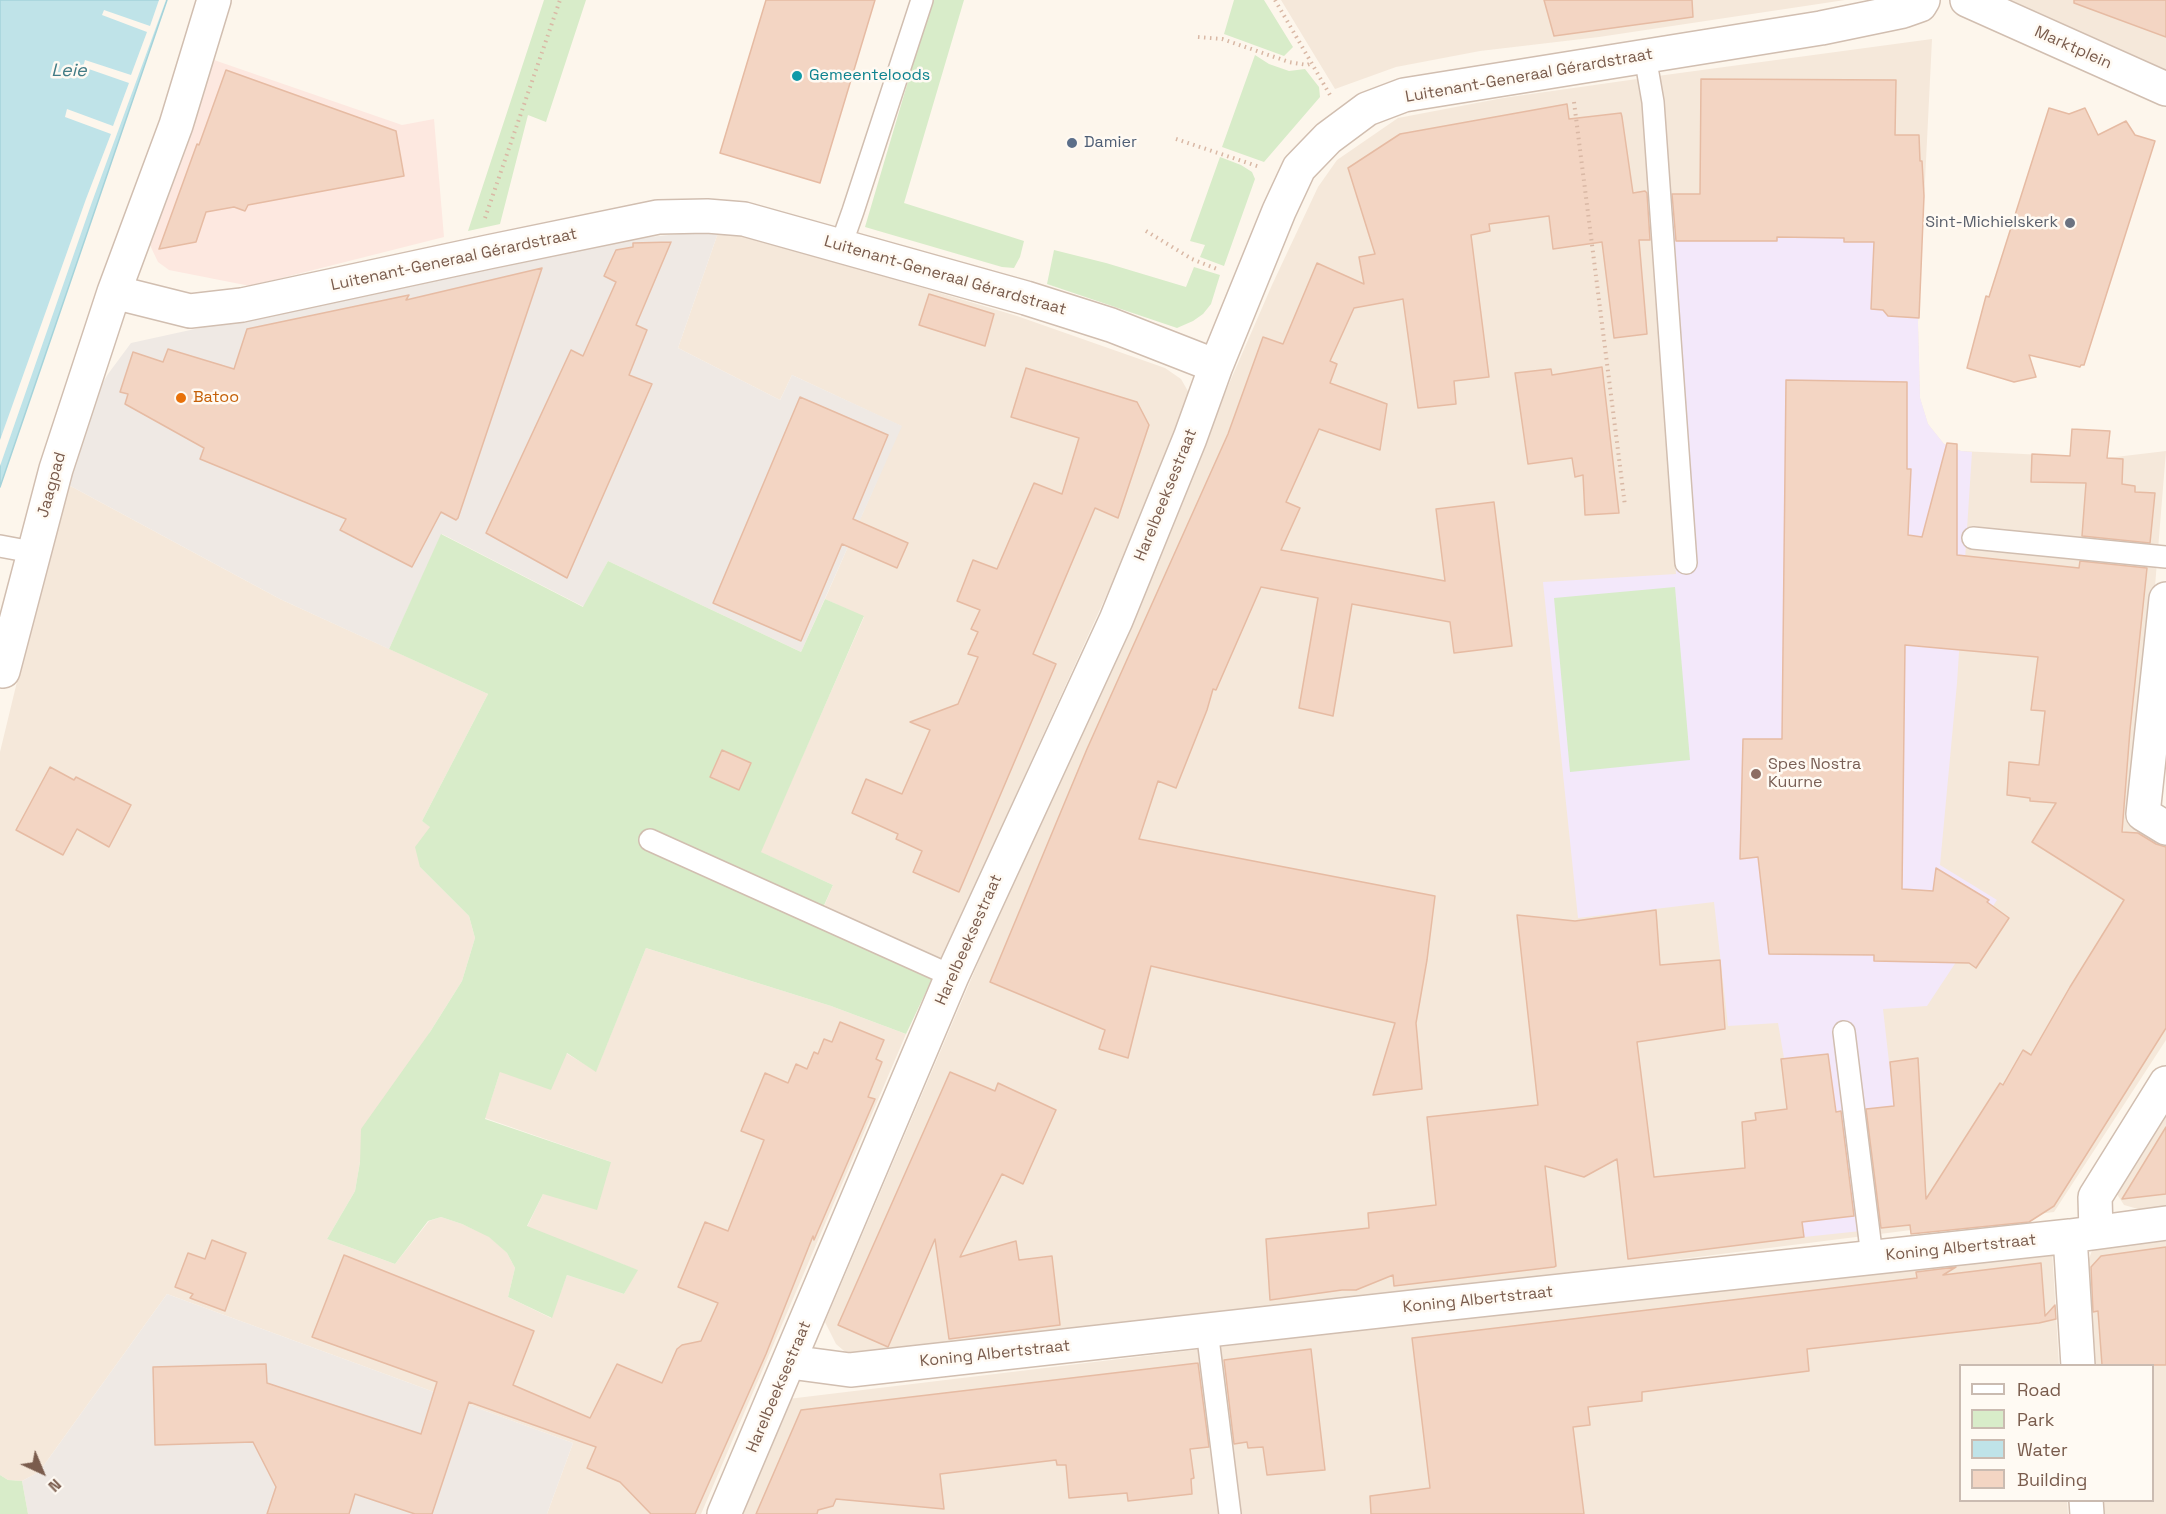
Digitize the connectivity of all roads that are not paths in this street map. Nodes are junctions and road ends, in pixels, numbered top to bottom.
1 (214, 0) edge
2 (922, 0) edge
3 (1922, 3) edge
4 (1973, 4) edge
5 (1645, 56) junction
6 (2166, 89) edge
7 (841, 245) junction
8 (114, 292) junction
9 (1216, 366) junction
10 (1973, 538) dead end
11 (0, 546) edge
12 (33, 552) junction
13 (2166, 557) edge
14 (1686, 563) dead end
15 (2166, 599) edge
16 (1, 676) edge
17 (2166, 828) edge
18 (650, 840) dead end
19 (952, 976) junction
20 (1844, 1032) dead end
21 (2166, 1083) edge
22 (2166, 1223) edge
23 (2083, 1234) junction
24 (1872, 1257) junction
25 (1207, 1330) junction
26 (790, 1362) junction
27 (2078, 1364) edge
28 (724, 1514) edge
29 (1230, 1514) edge

1 - 8 street
2 - 7 lane
3 - 4 street, Marktplein
3 - 5 street, Luitenant-Generaal Gérardstraat
4 - 6 street, Marktplein
5 - 9 street, Luitenant-Generaal Gérardstraat
5 - 14 lane
7 - 8 street, Luitenant-Generaal Gérardstraat
7 - 9 street, Luitenant-Generaal Gérardstraat
8 - 12 street, Jaagpad
9 - 19 street, Harelbeeksestraat
10 - 13 lane
11 - 12 lane
12 - 16 street, Jaagpad
15 - 17 street
18 - 19 lane
19 - 26 street, Harelbeeksestraat
20 - 24 lane
21 - 23 street
22 - 23 street, Koning Albertstraat
23 - 24 street, Koning Albertstraat
23 - 27 street
24 - 25 street, Koning Albertstraat
25 - 26 street, Koning Albertstraat
25 - 29 lane
26 - 28 street, Harelbeeksestraat

